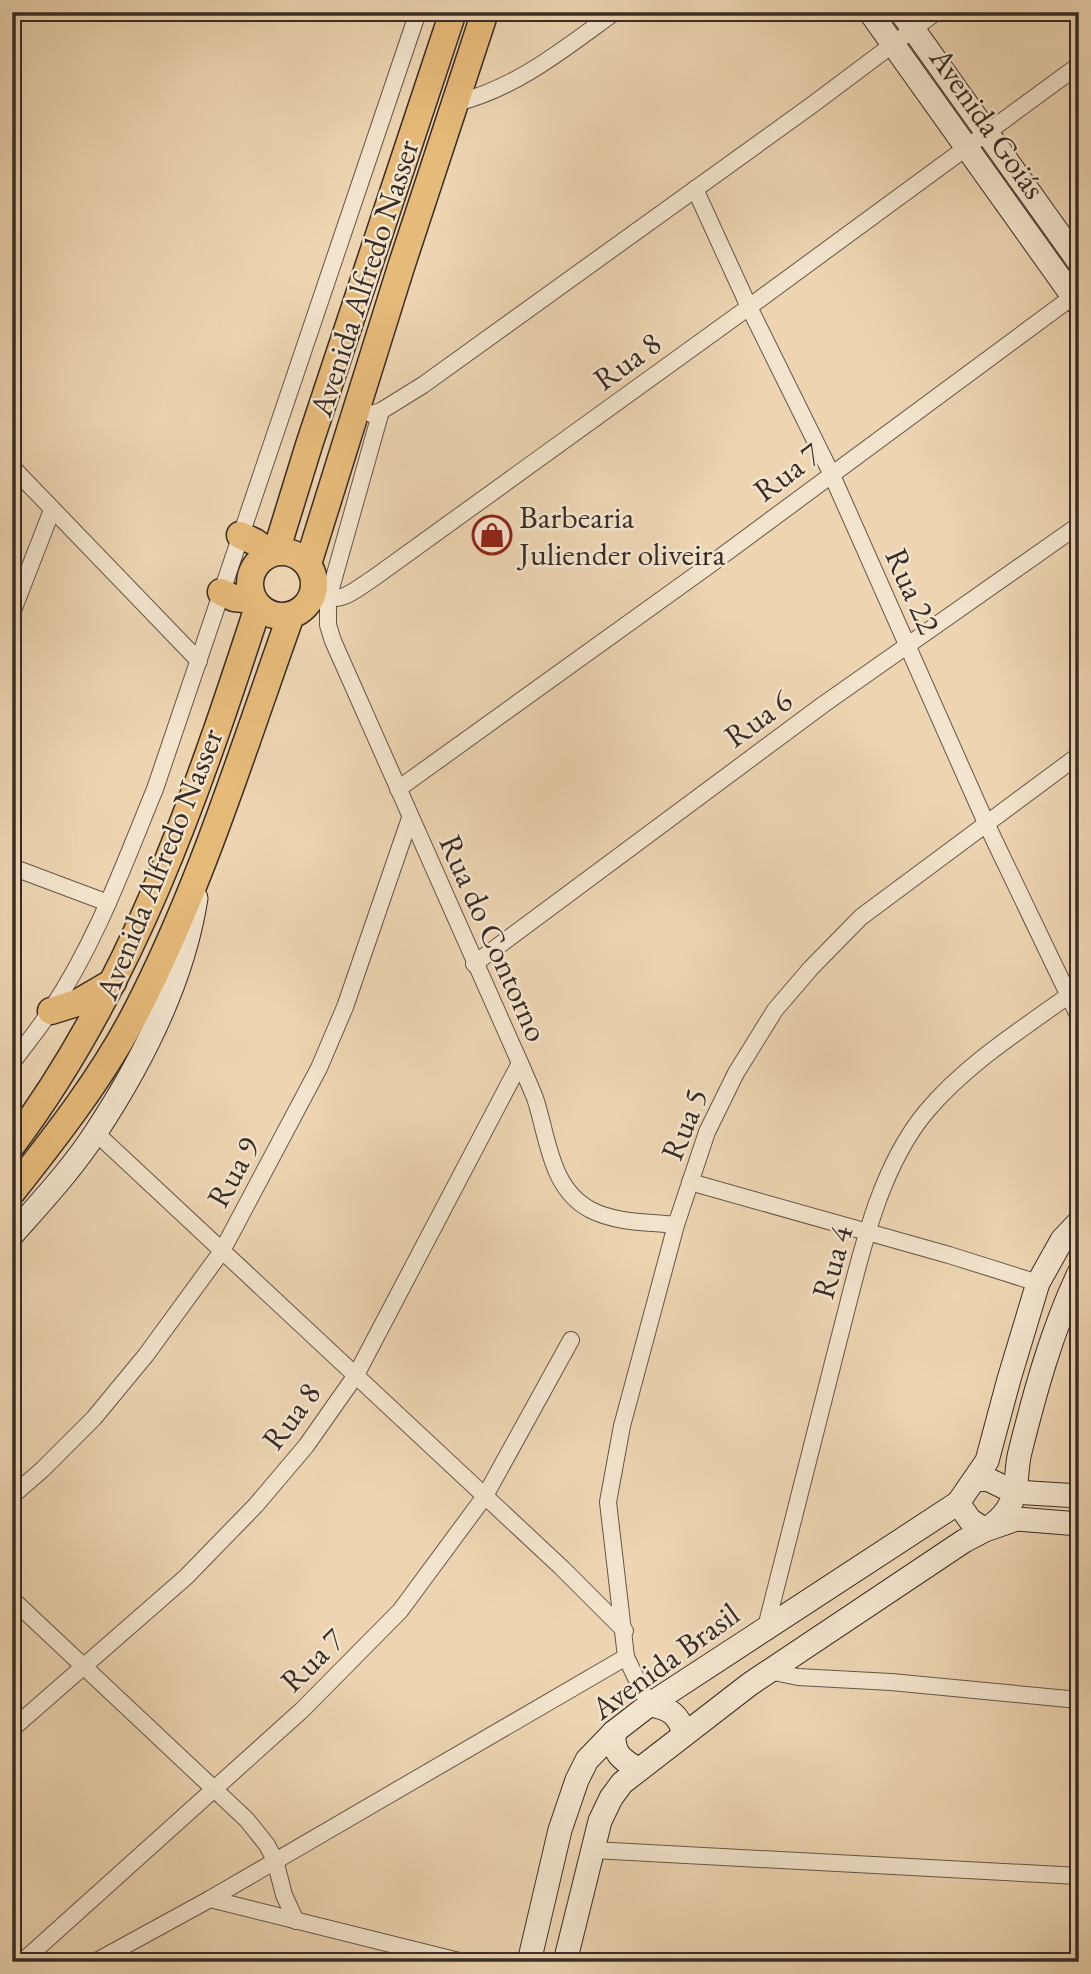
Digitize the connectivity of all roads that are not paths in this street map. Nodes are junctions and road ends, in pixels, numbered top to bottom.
1 (418, 12) edge
2 (453, 12) edge
3 (485, 12) edge
4 (615, 12) edge
5 (870, 12) edge
6 (936, 12) edge
7 (907, 20) edge
8 (892, 43) junction
9 (1079, 65) edge
10 (456, 103) junction
11 (986, 133) junction
12 (966, 148) junction
13 (695, 188) junction
14 (1079, 262) edge
15 (1077, 298) edge
16 (749, 307) junction
17 (381, 411) junction
18 (355, 416) junction
19 (12, 467) edge
20 (831, 473) junction
21 (52, 510) junction
22 (1079, 525) edge
23 (240, 535) junction
24 (273, 552) junction
25 (308, 564) junction
26 (221, 592) junction
27 (320, 597) junction
28 (256, 603) junction
29 (12, 613) edge
30 (291, 615) junction
31 (907, 646) junction
32 (200, 661) junction
33 (1079, 755) edge
34 (398, 789) junction
35 (410, 818) junction
36 (986, 823) junction
37 (12, 867) edge
38 (200, 868) junction
39 (108, 903) junction
40 (474, 964) junction
41 (113, 982) junction
42 (1073, 992) edge
43 (51, 1011) junction
44 (1079, 1017) edge
45 (12, 1063) edge
46 (520, 1063) junction
47 (96, 1133) junction
48 (12, 1145) edge
49 (690, 1182) junction
50 (12, 1192) edge
51 (1079, 1222) edge
52 (676, 1225) junction
53 (867, 1233) junction
54 (12, 1235) edge
55 (222, 1251) junction
56 (1079, 1273) edge
57 (1038, 1283) junction
58 (571, 1340) dead end
59 (356, 1375) junction
60 (976, 1480) junction
61 (1014, 1492) junction
62 (12, 1496) edge
63 (485, 1496) junction
64 (1079, 1496) edge
65 (958, 1503) junction
66 (1079, 1524) edge
67 (985, 1530) junction
68 (12, 1599) edge
69 (766, 1627) junction
70 (625, 1631) junction
71 (626, 1657) junction
72 (83, 1666) junction
73 (769, 1671) junction
74 (1079, 1700) edge
75 (649, 1705) junction
76 (12, 1729) edge
77 (614, 1732) junction
78 (684, 1734) junction
79 (638, 1769) junction
80 (213, 1789) junction
81 (593, 1850) junction
82 (275, 1860) junction
83 (1079, 1876) edge
84 (210, 1899) junction
85 (296, 1921) junction
86 (22, 1962) edge
87 (95, 1962) edge
88 (463, 1962) edge
89 (529, 1962) edge
90 (565, 1962) edge

1 - 23 street
2 - 24 main road, Avenida Alfredo Nasser
3 - 10 main road, Avenida Alfredo Nasser
4 - 10 street
5 - 8 street, Avenida Goiás
6 - 7 street
7 - 8 street
7 - 11 street, Avenida Goiás
8 - 12 street, Avenida Goiás
8 - 13 street
9 - 11 street
10 - 18 main road, Avenida Alfredo Nasser
11 - 12 street, Rua 8
11 - 14 street, Avenida Goiás
12 - 15 street, Avenida Goiás
12 - 16 street, Rua 8
13 - 16 street, Rua 22
13 - 17 street
15 - 20 street, Rua 7
16 - 20 street, Rua 22
16 - 27 street, Rua 8
17 - 18 street
17 - 27 street
18 - 25 main road, Avenida Alfredo Nasser
19 - 21 street
20 - 31 street, Rua 22
20 - 34 street, Rua 7
21 - 29 street
21 - 32 street
22 - 31 street, Rua 6
23 - 24 main road
23 - 26 street
24 - 25 main road
24 - 28 main road
25 - 27 main road
26 - 28 main road
26 - 32 street
27 - 30 main road
27 - 34 street, Rua do Contorno
28 - 30 main road
28 - 41 main road, Avenida Alfredo Nasser
30 - 38 main road, Avenida Alfredo Nasser
31 - 36 street, Rua 22
31 - 40 street, Rua 6
32 - 39 street
33 - 36 street, Rua 5
34 - 35 street, Rua do Contorno
35 - 40 street, Rua do Contorno
35 - 55 street, Rua 9
36 - 42 street, Rua 22
36 - 49 street, Rua 5
37 - 39 street
38 - 47 street
38 - 50 main road, Avenida Alfredo Nasser
39 - 43 street
40 - 46 street, Rua do Contorno
41 - 43 main road
41 - 48 main road, Avenida Alfredo Nasser
42 - 44 street, Rua 22
42 - 53 street, Rua 4
43 - 45 street
46 - 52 street, Rua do Contorno
46 - 59 street, Rua 8
47 - 54 street
47 - 55 street
49 - 52 street, Rua 5
49 - 53 street
51 - 57 street, Avenida Brasil
52 - 70 street, Rua 5
53 - 57 street
53 - 69 street, Rua 4
55 - 59 street
55 - 62 street, Rua 9
56 - 61 street
57 - 60 street, Avenida Brasil
58 - 63 street, Rua 7
59 - 63 street
59 - 72 street, Rua 8
60 - 61 street
60 - 65 street, Avenida Brasil
61 - 64 street
61 - 67 street
63 - 70 street
63 - 80 street, Rua 7
65 - 67 street
65 - 69 street, Avenida Brasil
66 - 67 street
67 - 73 street
68 - 72 street
69 - 75 street, Avenida Brasil
70 - 71 street, Rua 5
71 - 75 street
71 - 82 street
72 - 76 street, Rua 8
72 - 80 street
73 - 74 street
73 - 78 street
75 - 77 street, Avenida Brasil
75 - 78 street
77 - 79 street
77 - 89 street, Avenida Brasil
78 - 79 street
79 - 81 street
80 - 82 street
80 - 86 street, Rua 7
81 - 83 street
81 - 90 street
82 - 84 street
82 - 85 street
84 - 85 street
84 - 87 street
85 - 88 street

